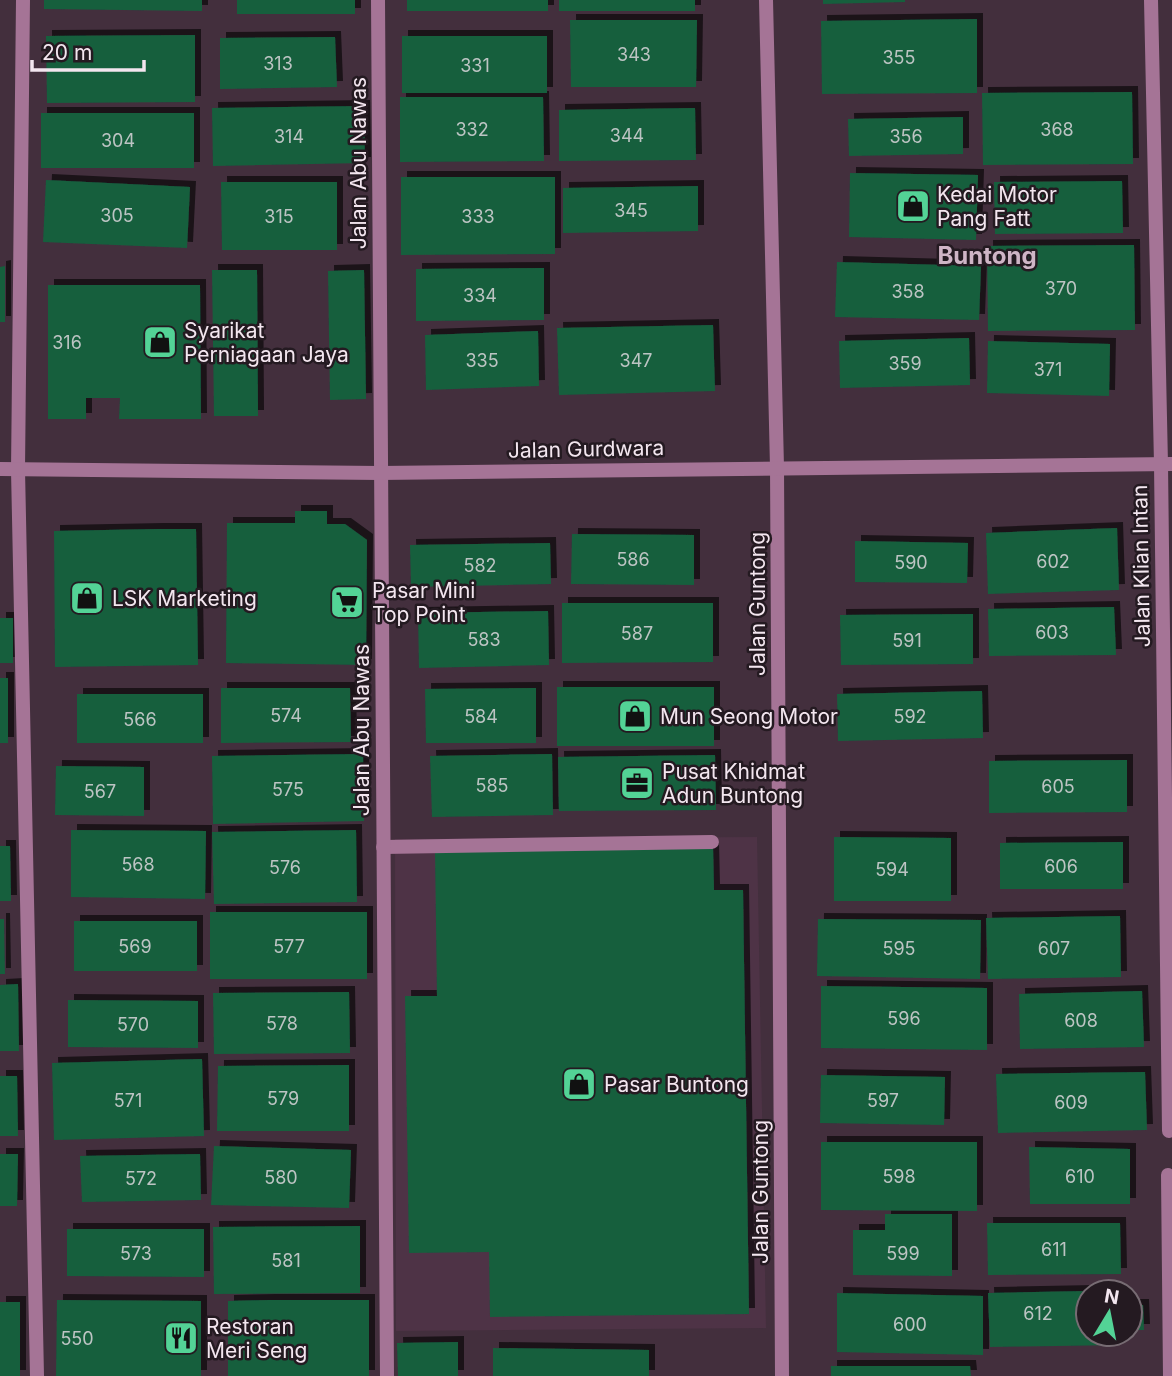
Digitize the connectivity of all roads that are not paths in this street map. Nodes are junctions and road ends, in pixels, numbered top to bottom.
1 (23, 0) edge
2 (378, 0) edge
3 (766, 0) edge
4 (1151, 0) edge
5 (1166, 464) edge
6 (778, 467) junction
7 (0, 469) edge
8 (18, 470) junction
9 (380, 473) junction
10 (712, 842) dead end
11 (383, 847) junction
12 (1170, 1131) dead end
13 (1168, 1174) dead end
14 (37, 1376) edge
15 (387, 1376) edge
16 (782, 1376) edge
17 (1170, 1376) edge

1 - 8 street
2 - 9 street, Jalan Abu Nawas
3 - 6 street, Jalan Guntong
4 - 5 street, Jalan Klian Intan
5 - 6 street, Jalan Gurdwara
5 - 12 street, Jalan Klian Intan
6 - 9 street, Jalan Gurdwara
6 - 16 street, Jalan Guntong
7 - 8 street, Jalan Gurdwara
8 - 9 street, Jalan Gurdwara
8 - 14 street
9 - 11 street, Jalan Abu Nawas
10 - 11 street
11 - 15 street, Jalan Abu Nawas
13 - 17 street

